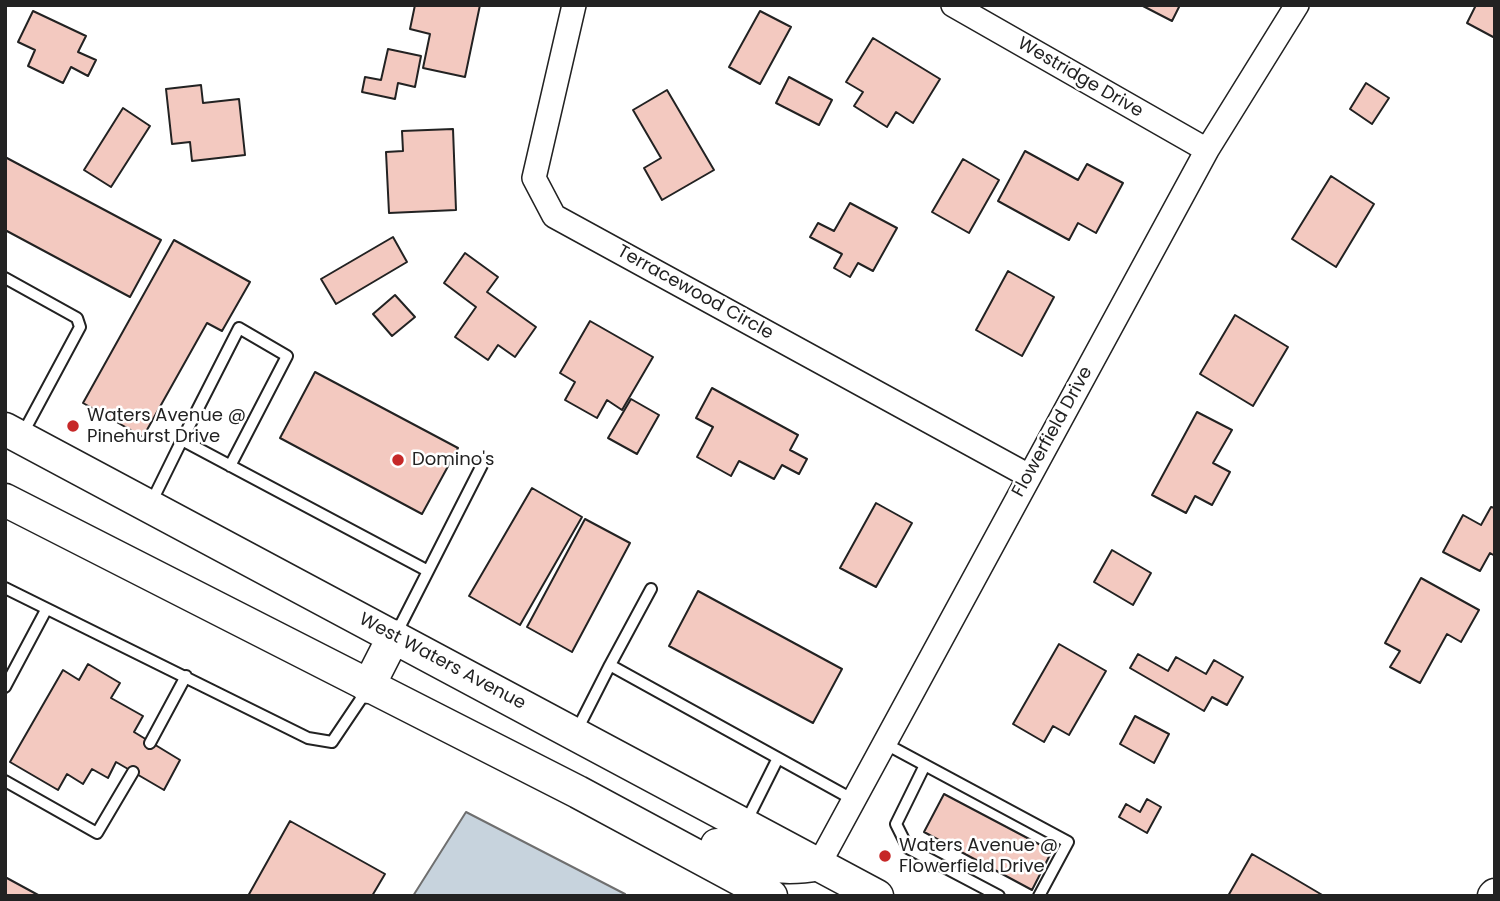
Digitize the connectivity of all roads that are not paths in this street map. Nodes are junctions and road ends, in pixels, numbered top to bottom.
1 (574, 5) edge
2 (953, 5) edge
3 (1297, 5) edge
4 (1207, 150) junction
5 (5, 278) edge
6 (13, 433) edge
7 (182, 440) junction
8 (482, 465) dead end
9 (230, 466) junction
10 (1029, 476) junction
11 (5, 500) edge
12 (150, 506) junction
13 (428, 571) junction
14 (5, 588) edge
15 (651, 589) dead end
16 (46, 610) junction
17 (394, 636) junction
18 (610, 665) junction
19 (186, 676) junction
20 (5, 687) edge
21 (369, 687) junction
22 (575, 733) junction
23 (150, 743) dead end
24 (884, 743) junction
25 (778, 758) junction
26 (925, 765) junction
27 (132, 772) dead end
28 (5, 781) edge
29 (578, 792) junction
30 (854, 800) junction
31 (744, 824) junction
32 (819, 864) junction
33 (984, 892) edge
34 (771, 896) edge
35 (877, 896) edge
36 (999, 896) edge
37 (1039, 896) edge

1 - 10 street, Terracewood Circle
2 - 4 street, Westridge Drive
3 - 4 street, Flowerfield Drive
4 - 10 street, Flowerfield Drive
5 - 6 lane
6 - 12 main road, West Waters Avenue
7 - 9 lane
7 - 9 lane
7 - 12 lane
8 - 13 lane
9 - 13 lane
10 - 24 street, Flowerfield Drive
11 - 21 main road
12 - 17 main road, West Waters Avenue
13 - 17 lane
14 - 16 lane
15 - 18 lane
16 - 19 lane
16 - 20 lane
17 - 21 main road
17 - 22 main road, West Waters Avenue
18 - 22 lane
18 - 25 lane
19 - 21 lane
19 - 23 lane
21 - 29 main road
22 - 31 main road, West Waters Avenue
24 - 26 lane
24 - 30 street, Flowerfield Drive
25 - 30 lane
25 - 31 lane
26 - 33 lane
26 - 37 lane
27 - 28 lane
29 - 32 main road
29 - 34 main road
30 - 32 street, Flowerfield Drive
31 - 32 main road, West Waters Avenue
32 - 35 main road, West Waters Avenue
33 - 36 lane

